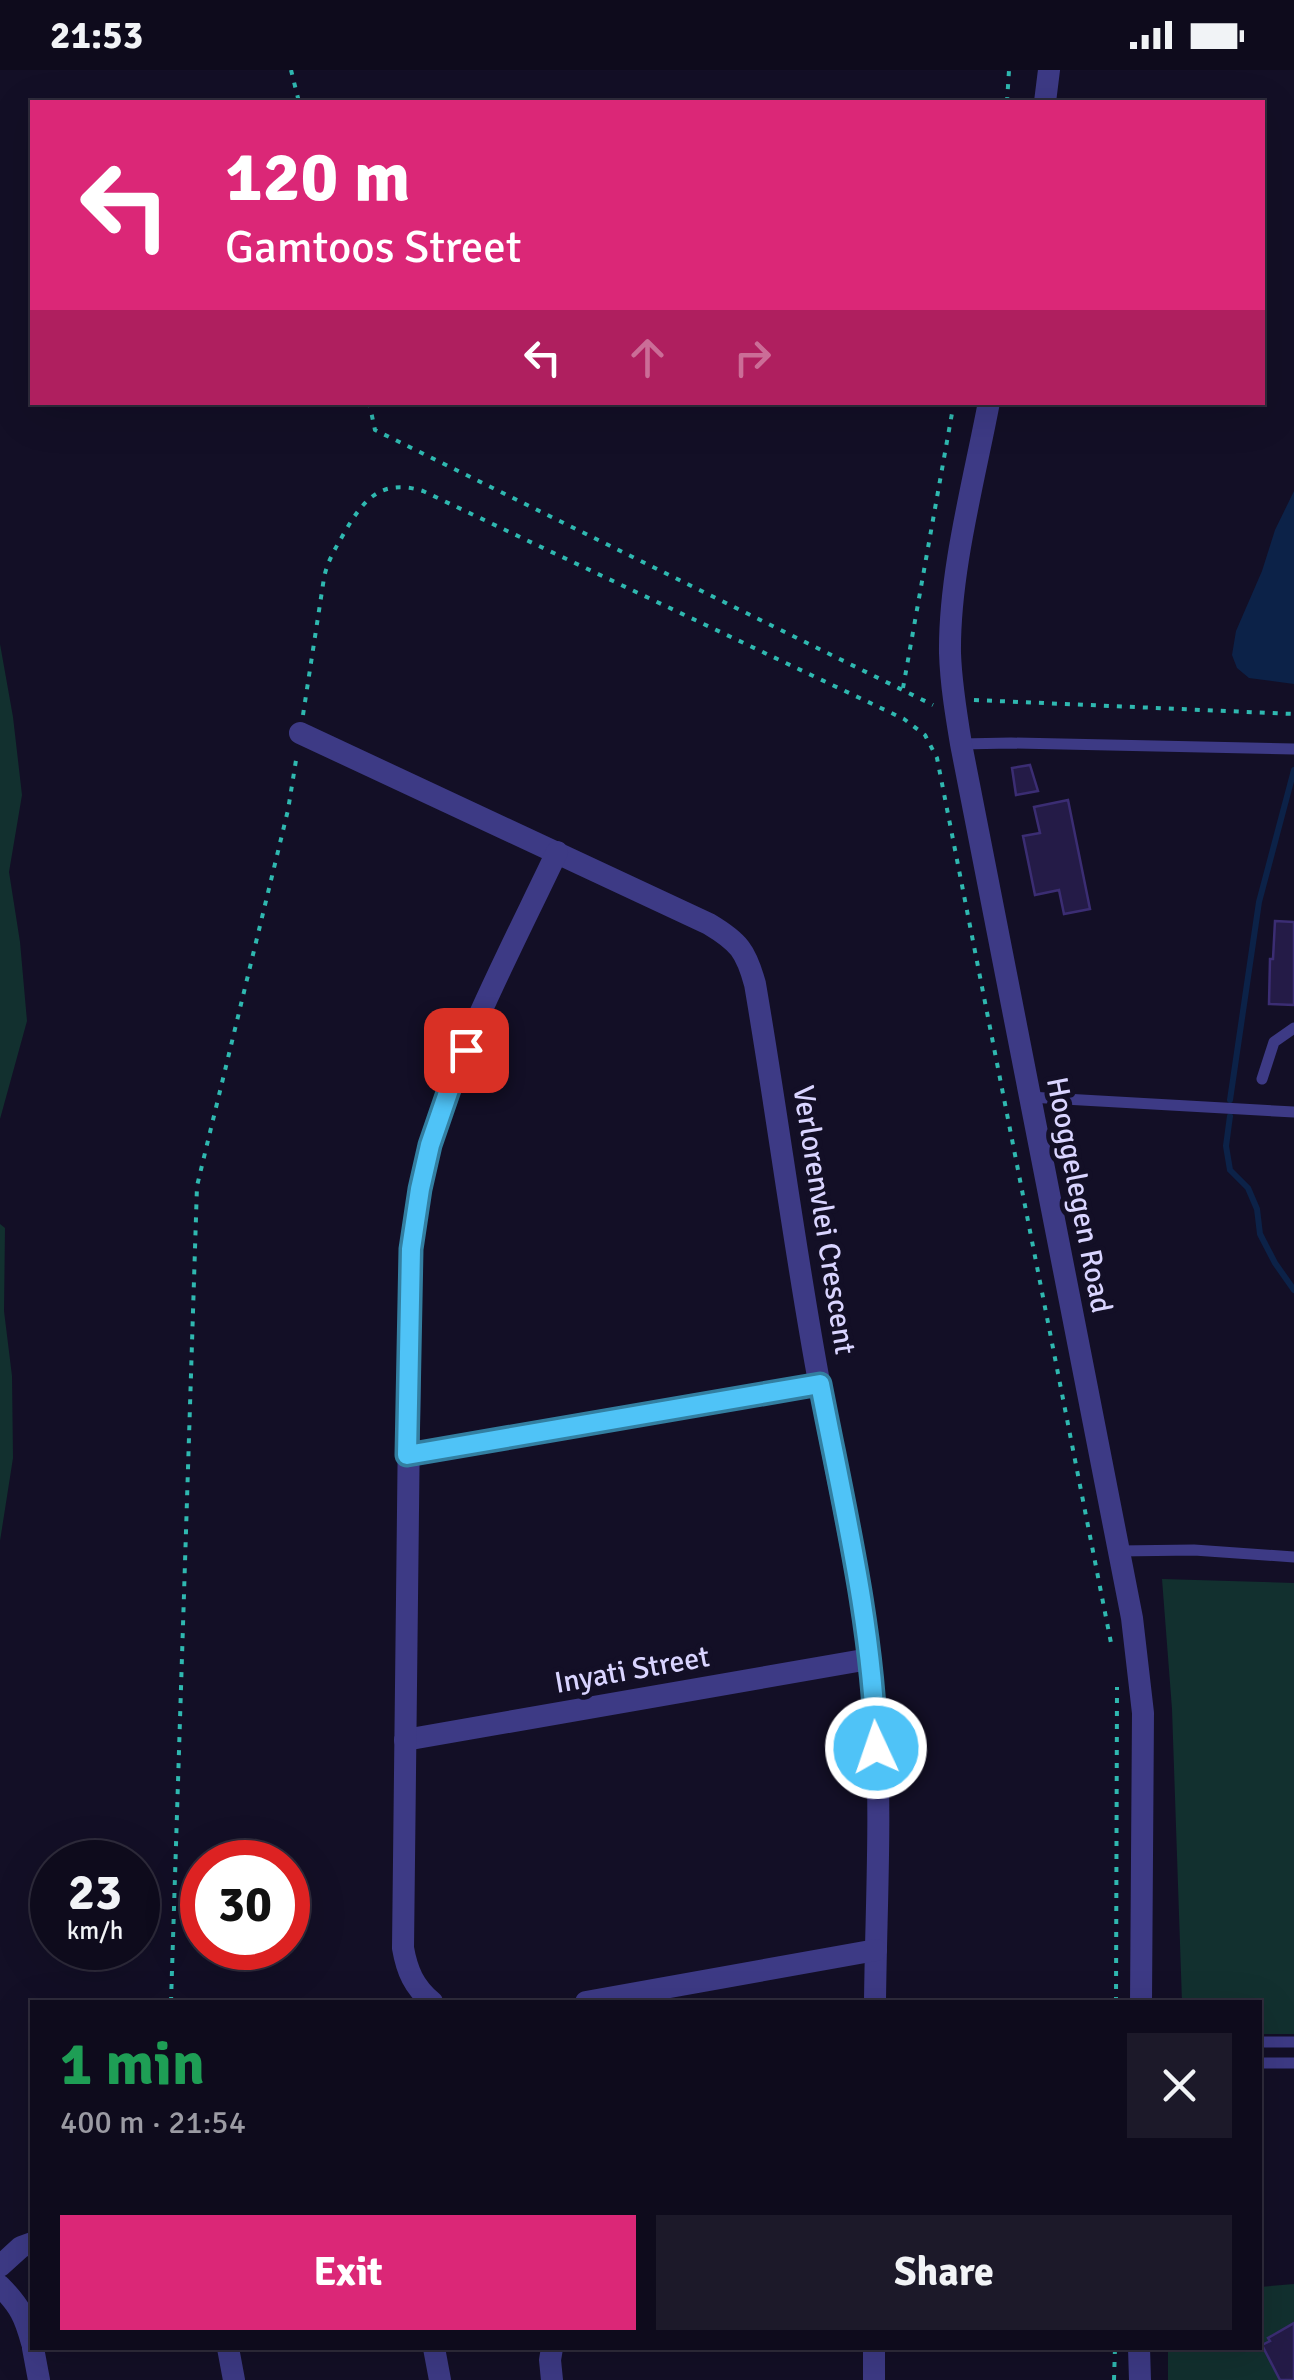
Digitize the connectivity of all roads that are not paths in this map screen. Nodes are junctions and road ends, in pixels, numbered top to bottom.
1 (1049, 70) edge
2 (1045, 100) edge
3 (988, 405) edge
4 (300, 733) road end
5 (961, 744) junction
6 (1294, 750) edge
7 (557, 852) junction
8 (1294, 1028) edge
9 (1262, 1080) dead end
10 (1029, 1097) junction
11 (1294, 1112) edge
12 (820, 1384) junction
13 (407, 1455) junction
14 (1119, 1551) junction
15 (1294, 1557) edge
16 (868, 1659) junction
17 (405, 1740) junction
18 (876, 1950) junction
19 (429, 2000) edge
20 (597, 2000) edge
21 (876, 2000) edge
22 (1142, 2000) edge
23 (1262, 2042) edge
24 (1294, 2042) edge
25 (1262, 2063) edge
26 (1294, 2063) edge
27 (30, 2245) edge
28 (0, 2266) edge
29 (0, 2286) edge
30 (30, 2335) edge
31 (34, 2350) edge
32 (228, 2350) edge
33 (434, 2350) edge
34 (552, 2350) edge
35 (874, 2350) edge
36 (1140, 2350) edge
37 (38, 2380) edge
38 (234, 2380) edge
39 (440, 2380) edge
40 (552, 2380) edge
41 (874, 2380) edge
42 (1140, 2380) edge

1 - 2 street
3 - 5 street, Hooggelegen Road
4 - 7 street, Verlorenvlei Crescent
5 - 6 lane
5 - 10 street, Hooggelegen Road
7 - 12 street, Verlorenvlei Crescent
7 - 13 street
8 - 9 lane
10 - 11 lane
10 - 14 street, Hooggelegen Road
12 - 13 street
12 - 16 street, Verlorenvlei Crescent
13 - 17 street
14 - 15 lane
14 - 22 street, Hooggelegen Road
16 - 17 street, Inyati Street
16 - 18 street, Verlorenvlei Crescent
17 - 19 street
18 - 20 street
18 - 21 street, Verlorenvlei Crescent
23 - 24 lane
25 - 26 lane
27 - 28 street
29 - 30 street
31 - 37 street
32 - 38 street
33 - 39 street
34 - 40 street
35 - 41 street
36 - 42 street

